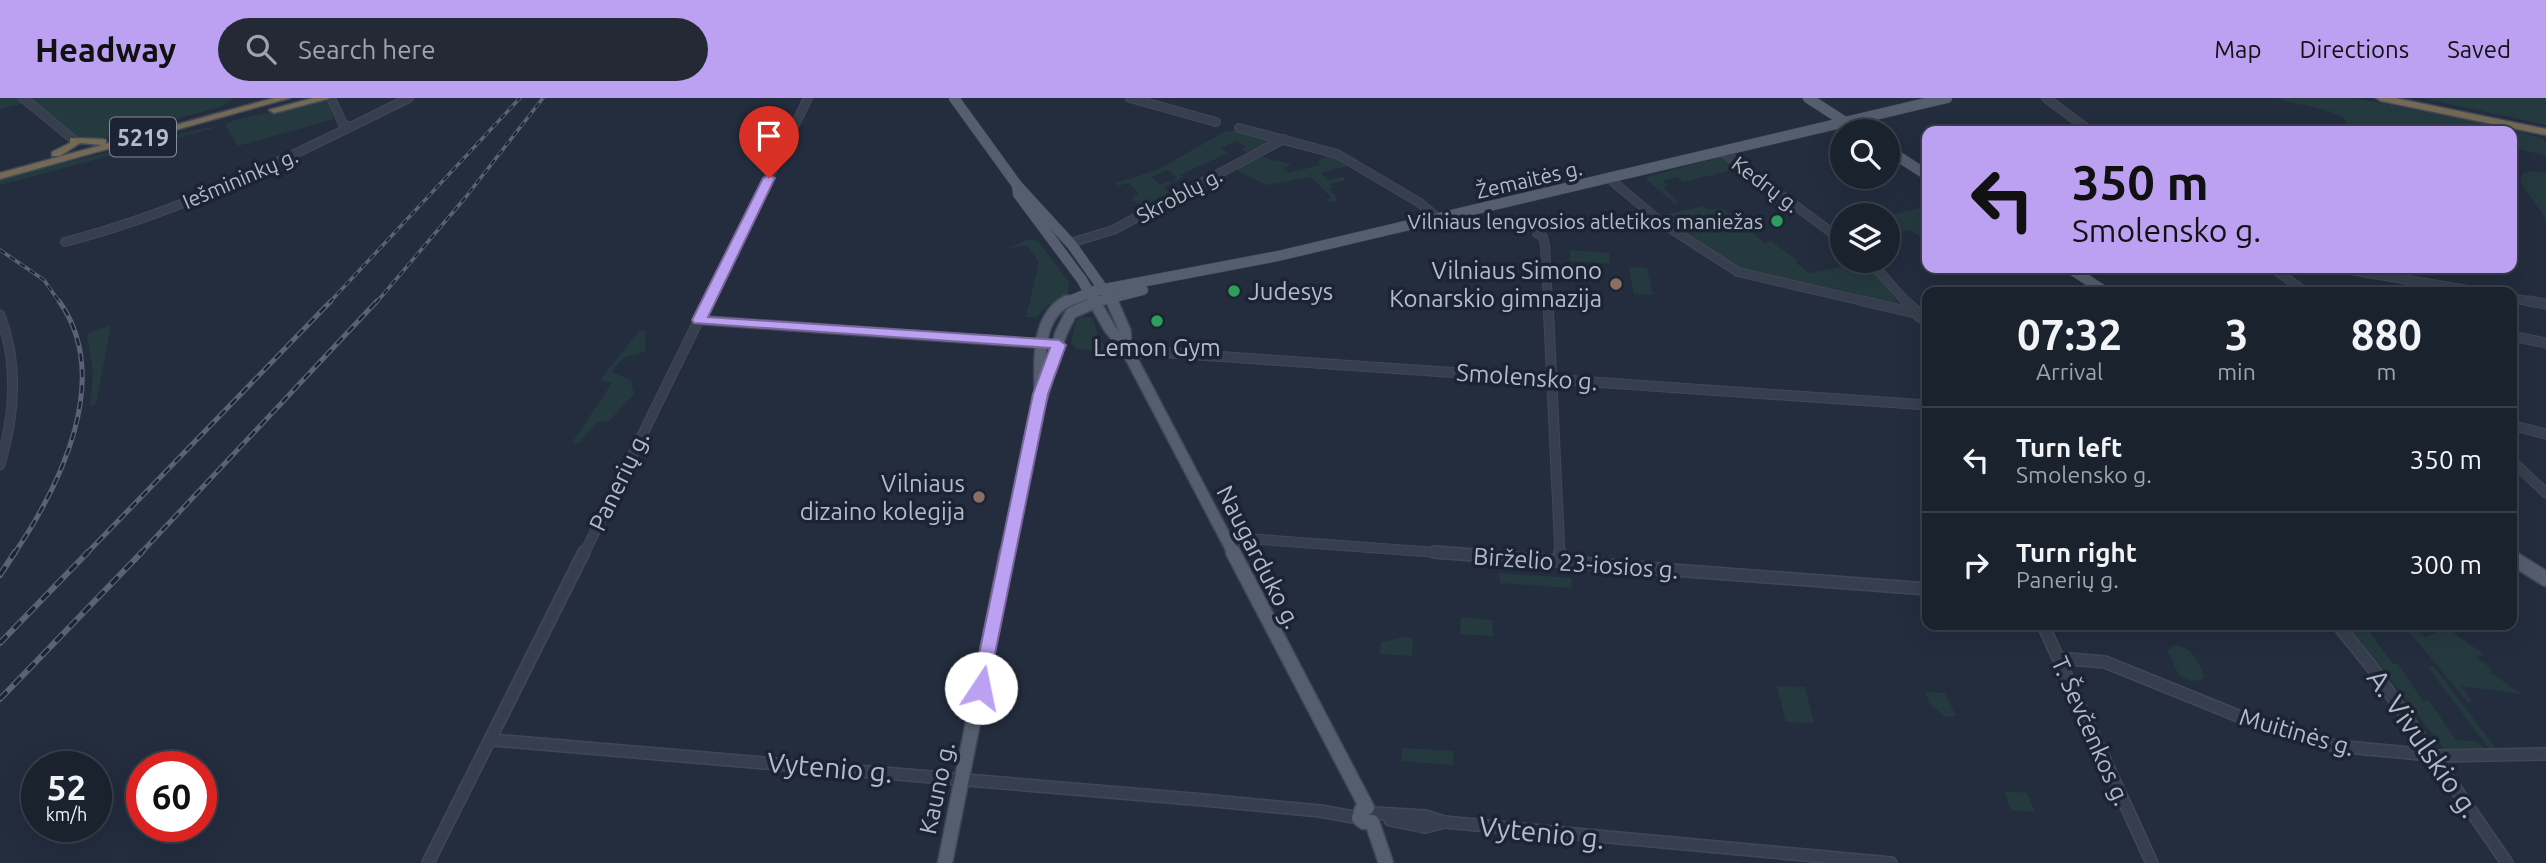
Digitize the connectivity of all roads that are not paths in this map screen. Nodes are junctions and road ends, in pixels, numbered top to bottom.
1 (23, 98) edge
2 (239, 98) edge
3 (268, 98) edge
4 (285, 98) edge
5 (326, 98) edge
6 (331, 98) edge
7 (409, 98) edge
8 (808, 98) edge
9 (954, 98) edge
10 (1130, 98) edge
11 (1808, 98) edge
12 (1947, 98) edge
13 (2046, 98) edge
14 (2381, 98) edge
15 (2409, 98) edge
16 (209, 113) junction
17 (1841, 119) edge
18 (1863, 119) edge
19 (1216, 122) dead end
20 (2083, 126) edge
21 (349, 127) junction
22 (1830, 127) edge
23 (1239, 128) dead end
24 (2546, 130) edge
25 (1284, 139) junction
26 (74, 140) junction
27 (102, 142) junction
28 (116, 145) junction
29 (1723, 152) junction
30 (56, 154) junction
31 (1900, 158) edge
32 (0, 170) edge
33 (1922, 172) edge
34 (0, 176) edge
35 (1611, 180) junction
36 (1017, 185) junction
37 (1439, 219) junction
38 (1830, 231) edge
39 (1537, 233) dead end
40 (65, 242) dead end
41 (1070, 243) junction
42 (1885, 273) edge
43 (2077, 273) edge
44 (2280, 273) edge
45 (2367, 273) edge
46 (2098, 287) edge
47 (2298, 287) edge
48 (2450, 287) edge
49 (1108, 294) junction
50 (1094, 298) junction
51 (1904, 299) junction
52 (2517, 299) edge
53 (2546, 304) edge
54 (1882, 307) junction
55 (0, 315) edge
56 (1922, 315) edge
57 (1922, 317) edge
58 (699, 320) junction
59 (2517, 337) edge
60 (2546, 342) edge
61 (1043, 345) junction
62 (1059, 345) junction
63 (1127, 352) junction
64 (1551, 379) junction
65 (1040, 394) junction
66 (1922, 405) edge
67 (2517, 427) edge
68 (2546, 434) edge
69 (2517, 465) edge
70 (0, 466) edge
71 (2544, 490) edge
72 (1226, 543) junction
73 (2517, 560) edge
74 (1560, 562) junction
75 (2546, 579) edge
76 (1922, 589) edge
77 (2045, 630) edge
78 (2343, 630) edge
79 (2058, 658) junction
80 (492, 740) junction
81 (2546, 754) edge
82 (2434, 756) junction
83 (961, 778) junction
84 (1367, 815) junction
85 (2138, 837) junction
86 (1378, 842) joint
87 (428, 863) edge
88 (945, 863) edge
89 (1386, 863) edge
90 (1891, 863) edge
91 (2146, 863) edge
92 (2152, 863) edge
93 (2507, 863) edge

1 - 26 street
2 - 16 highway
3 - 16 highway, 5219
4 - 28 highway, 5219
5 - 28 highway
6 - 21 street
7 - 21 street, Iešmininkų g.
8 - 58 street, Panerių g.
9 - 36 main road, Naugarduko g.
10 - 19 street
11 - 17 main road
12 - 18 main road, Žemaitės g.
13 - 20 street
14 - 24 highway
15 - 24 highway
16 - 27 highway, 5219
21 - 40 street, Iešmininkų g.
22 - 29 main road, Žemaitės g.
23 - 25 street
25 - 37 street
25 - 41 street, Skroblų g.
26 - 27 highway
26 - 30 highway
27 - 30 highway, 5219
28 - 34 highway, 5219
29 - 35 main road, Žemaitės g.
29 - 38 street, Kedrų g.
30 - 32 highway, 5219
31 - 33 main road
35 - 37 main road, Žemaitės g.
35 - 54 street
36 - 41 main road, Naugarduko g.
36 - 50 main road, Naugarduko g.
37 - 49 main road, Žemaitės g.
39 - 64 street
41 - 49 main road, Naugarduko g.
42 - 51 street
43 - 46 main road
44 - 47 street
45 - 48 street
49 - 50 main road, Kauno g.
49 - 63 main road, Naugarduko g.
50 - 61 main road, Kauno g.
50 - 62 main road, Kauno g.
50 - 63 main road, Naugarduko g.
51 - 54 street
51 - 56 street
52 - 53 street
54 - 57 street
55 - 70 street
58 - 61 street
58 - 80 street, Panerių g.
59 - 60 street
61 - 62 street
61 - 65 main road, Kauno g.
62 - 65 main road, Kauno g.
63 - 64 street, Smolensko g.
63 - 72 main road, Naugarduko g.
64 - 66 street, Smolensko g.
64 - 74 street
65 - 83 main road, Kauno g.
67 - 68 street
69 - 71 street
72 - 74 street, Birželio 23-iosios g.
72 - 84 main road, Naugarduko g.
73 - 75 main road
74 - 76 street, Birželio 23-iosios g.
77 - 79 street, T. Ševčenkos g.
78 - 82 street, A. Vivulskio g.
79 - 82 street, Muitinės g.
79 - 85 street, T. Ševčenkos g.
80 - 83 street, Vytenio g.
80 - 87 street, Panerių g.
81 - 82 street, Muitinės g.
82 - 93 street, A. Vivulskio g.
83 - 84 street, Vytenio g.
83 - 88 main road, Kauno g.
84 - 86 main road, Naugarduko g.
84 - 90 street, Vytenio g.
85 - 91 street, T. Ševčenkos g.
85 - 92 street, T. Ševčenkos g.
86 - 89 main road, Naugarduko g.

